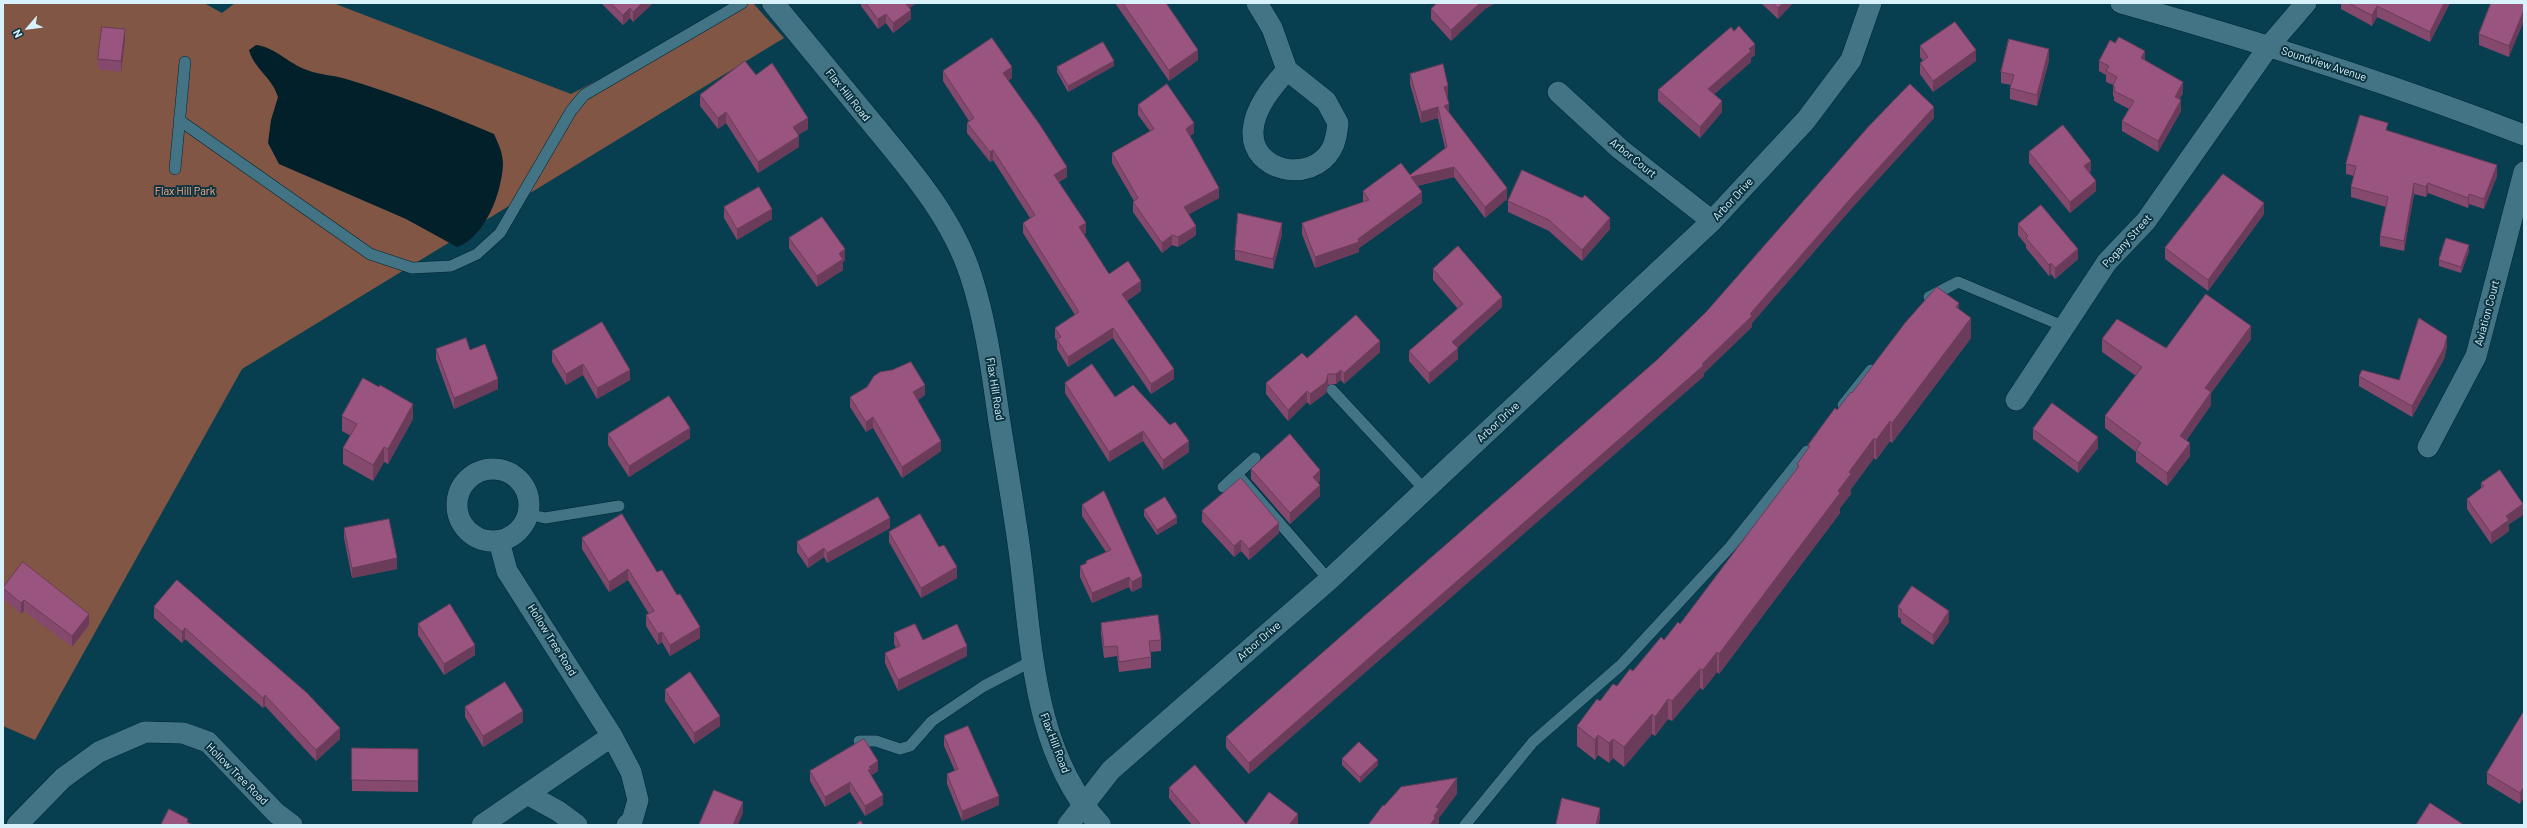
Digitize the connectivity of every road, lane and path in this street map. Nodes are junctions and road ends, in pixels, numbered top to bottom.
1 (742, 3) edge
2 (773, 3) edge
3 (1257, 3) edge
4 (1870, 3) edge
5 (2121, 3) edge
6 (2306, 3) edge
7 (2269, 46) junction
8 (185, 62) dead end
9 (1287, 70) junction
10 (1558, 92) dead end
11 (179, 120) junction
12 (2524, 135) edge
13 (175, 169) dead end
14 (2524, 172) edge
15 (1712, 220) junction
16 (1921, 306) edge
17 (2063, 326) junction
18 (1877, 362) edge
19 (1332, 390) dead end
20 (2016, 400) dead end
21 (1838, 412) edge
22 (1814, 442) edge
23 (2428, 447) dead end
24 (1255, 458) dead end
25 (1237, 474) junction
26 (1223, 487) dead end
27 (1425, 490) junction
28 (619, 506) dead end
29 (528, 514) junction
30 (499, 541) junction
31 (1329, 580) junction
32 (1032, 661) junction
33 (612, 736) junction
34 (860, 741) edge
35 (527, 794) junction
36 (1082, 806) junction
37 (17, 825) edge
38 (292, 825) edge
39 (482, 825) edge
40 (577, 825) edge
41 (627, 825) edge
42 (1068, 825) edge
43 (1100, 825) edge
44 (1465, 825) edge

1 - 11 lane
2 - 32 main road, Flax Hill Road
3 - 9 street
4 - 15 street, Arbor Drive
5 - 7 street, Soundview Avenue
6 - 7 street, Pogany Street
7 - 12 street, Soundview Avenue
7 - 17 street, Pogany Street
8 - 11 lane
9 - 9 street
10 - 15 street, Arbor Court
11 - 13 lane
14 - 23 street, Aviation Court
15 - 27 street, Arbor Drive
16 - 17 lane
17 - 20 street, Pogany Street
18 - 21 lane
19 - 27 lane
22 - 44 lane
24 - 25 lane
25 - 26 lane
25 - 31 lane
27 - 31 street, Arbor Drive
28 - 29 lane
29 - 30 street
29 - 30 street
30 - 33 street, Hollow Tree Road
31 - 36 street, Arbor Drive
32 - 34 lane
32 - 36 main road, Flax Hill Road
33 - 35 street
33 - 41 street, Hollow Tree Road
35 - 39 street
35 - 40 street
36 - 42 street, Arbor Drive
36 - 43 main road, Flax Hill Road
37 - 38 street, Hollow Tree Road

